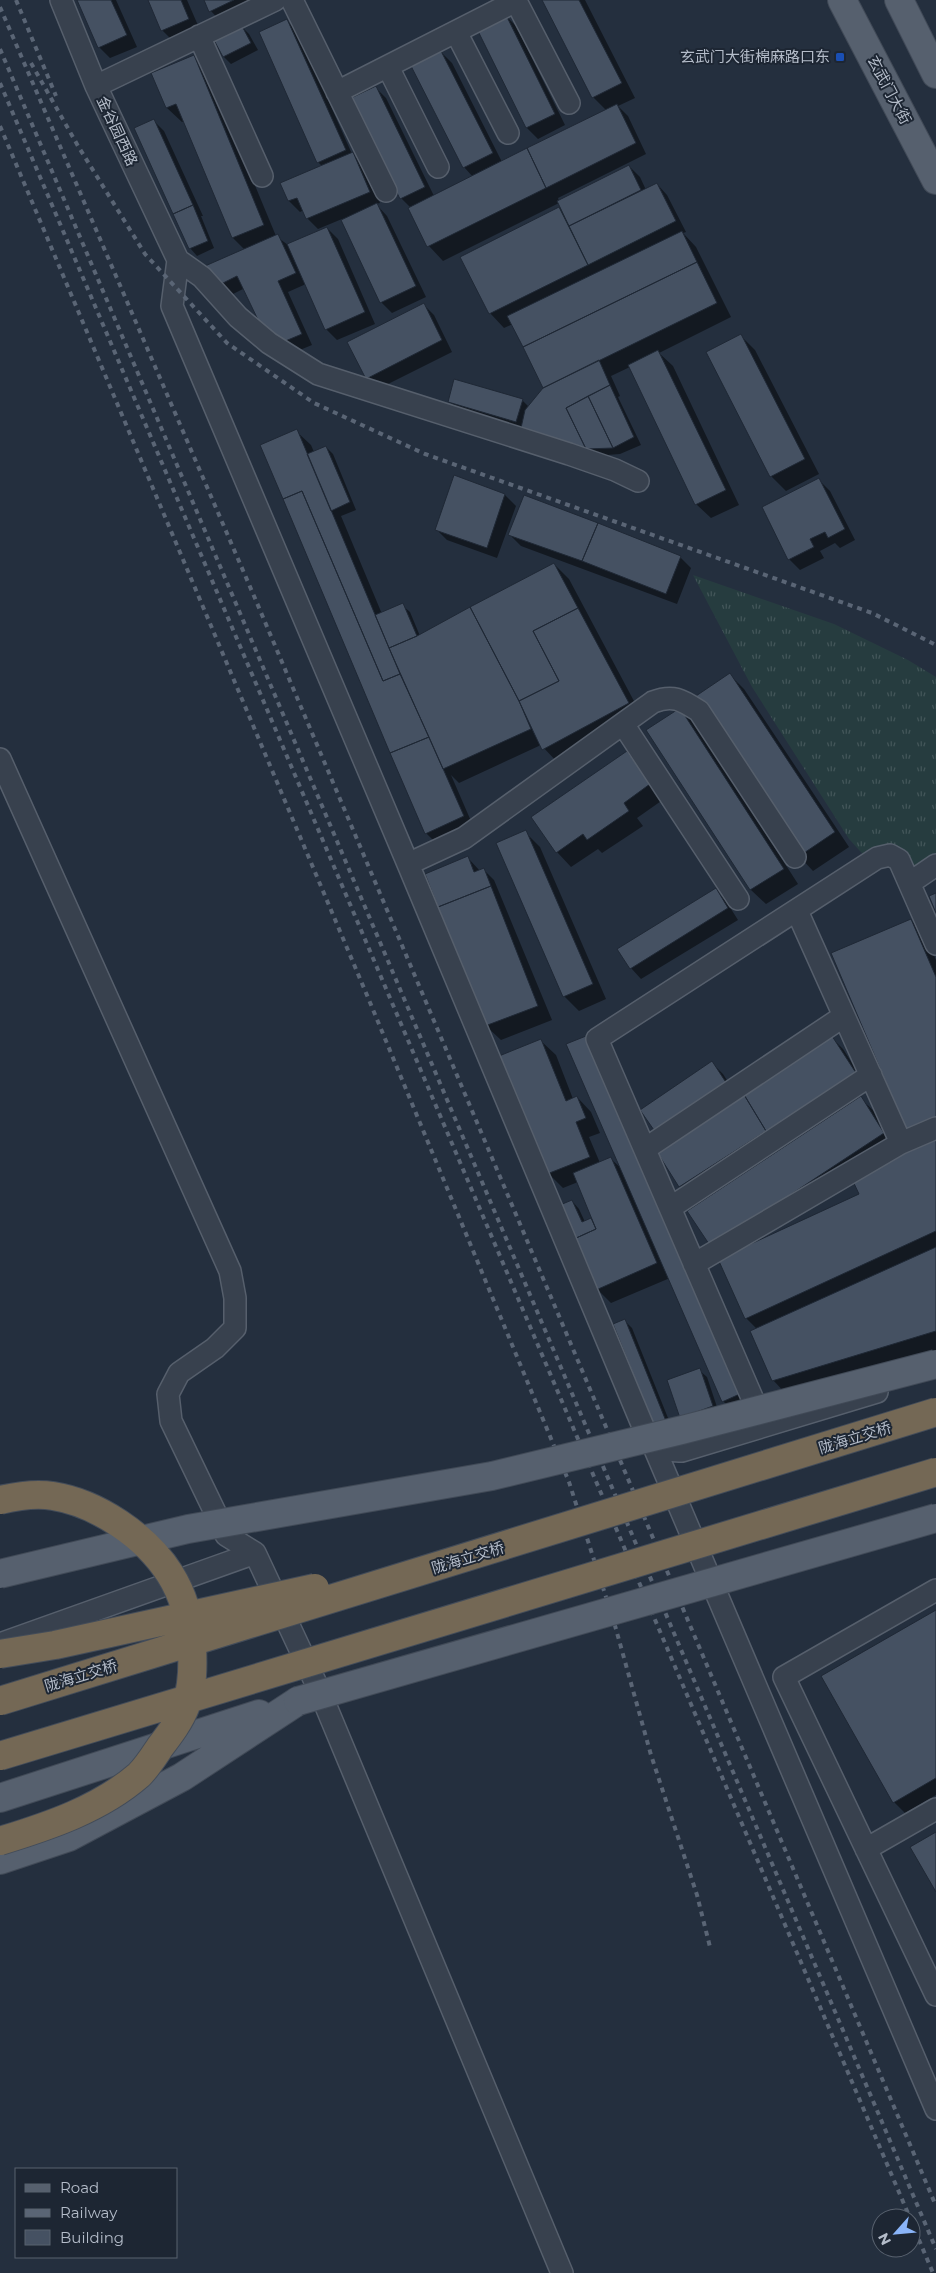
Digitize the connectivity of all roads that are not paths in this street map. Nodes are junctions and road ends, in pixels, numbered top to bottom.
1 (61, 0) edge
2 (275, 0) edge
3 (292, 0) edge
4 (842, 0) edge
5 (899, 0) edge
6 (456, 32) junction
7 (199, 36) junction
8 (388, 67) junction
9 (936, 74) edge
10 (96, 86) junction
11 (337, 92) junction
12 (569, 102) dead end
13 (508, 133) dead end
14 (438, 167) dead end
15 (262, 176) dead end
16 (936, 180) edge
17 (386, 191) dead end
18 (178, 260) junction
19 (638, 481) dead end
20 (623, 724) junction
21 (0, 759) edge
22 (795, 857) dead end
23 (408, 864) junction
24 (936, 866) edge
25 (910, 882) junction
26 (738, 899) dead end
27 (797, 911) junction
28 (936, 944) edge
29 (844, 1016) junction
30 (871, 1075) junction
31 (936, 1128) edge
32 (902, 1143) junction
33 (644, 1149) junction
34 (670, 1208) junction
35 (694, 1264) junction
36 (936, 1364) edge
37 (936, 1375) edge
38 (936, 1412) edge
39 (764, 1426) junction
40 (654, 1447) junction
41 (936, 1472) edge
42 (0, 1500) edge
43 (936, 1514) edge
44 (936, 1518) edge
45 (515, 1544) junction
46 (255, 1553) junction
47 (0, 1574) edge
48 (711, 1579) junction
49 (936, 1590) edge
50 (0, 1644) edge
51 (0, 1654) edge
52 (0, 1701) edge
53 (298, 1701) junction
54 (0, 1756) edge
55 (0, 1798) edge
56 (936, 1809) edge
57 (0, 1841) edge
58 (866, 1849) junction
59 (0, 1860) edge
60 (936, 1995) edge
61 (936, 2109) edge
62 (562, 2273) edge

1 - 10 street, 金谷园西路
2 - 7 street
3 - 11 street
4 - 16 main road, 玄武门大街
5 - 9 main road
6 - 8 street
6 - 12 street
6 - 13 street
7 - 10 street
7 - 15 street
8 - 11 street
8 - 14 street
10 - 18 street, 金谷园西路
11 - 17 street
18 - 19 street
18 - 23 street
20 - 22 street
20 - 23 street
20 - 26 street
21 - 46 street
23 - 40 street
24 - 25 street
25 - 27 street
25 - 28 street
27 - 29 street
27 - 33 street
29 - 30 street
29 - 33 street
30 - 32 street
30 - 34 street
31 - 32 street
32 - 35 street
33 - 34 street
34 - 35 street
35 - 39 street
36 - 47 main road, bridge
37 - 39 street
38 - 45 highway, 陇海立交桥, bridge
39 - 40 street
40 - 48 street
41 - 54 highway, bridge
42 - 57 highway, bridge
43 - 48 street
44 - 53 main road, bridge
45 - 51 highway, bridge
45 - 52 highway, 陇海立交桥, bridge
46 - 50 street
46 - 62 street
48 - 61 street
49 - 58 street
53 - 55 main road, bridge
53 - 59 main road
56 - 58 street
58 - 60 street

